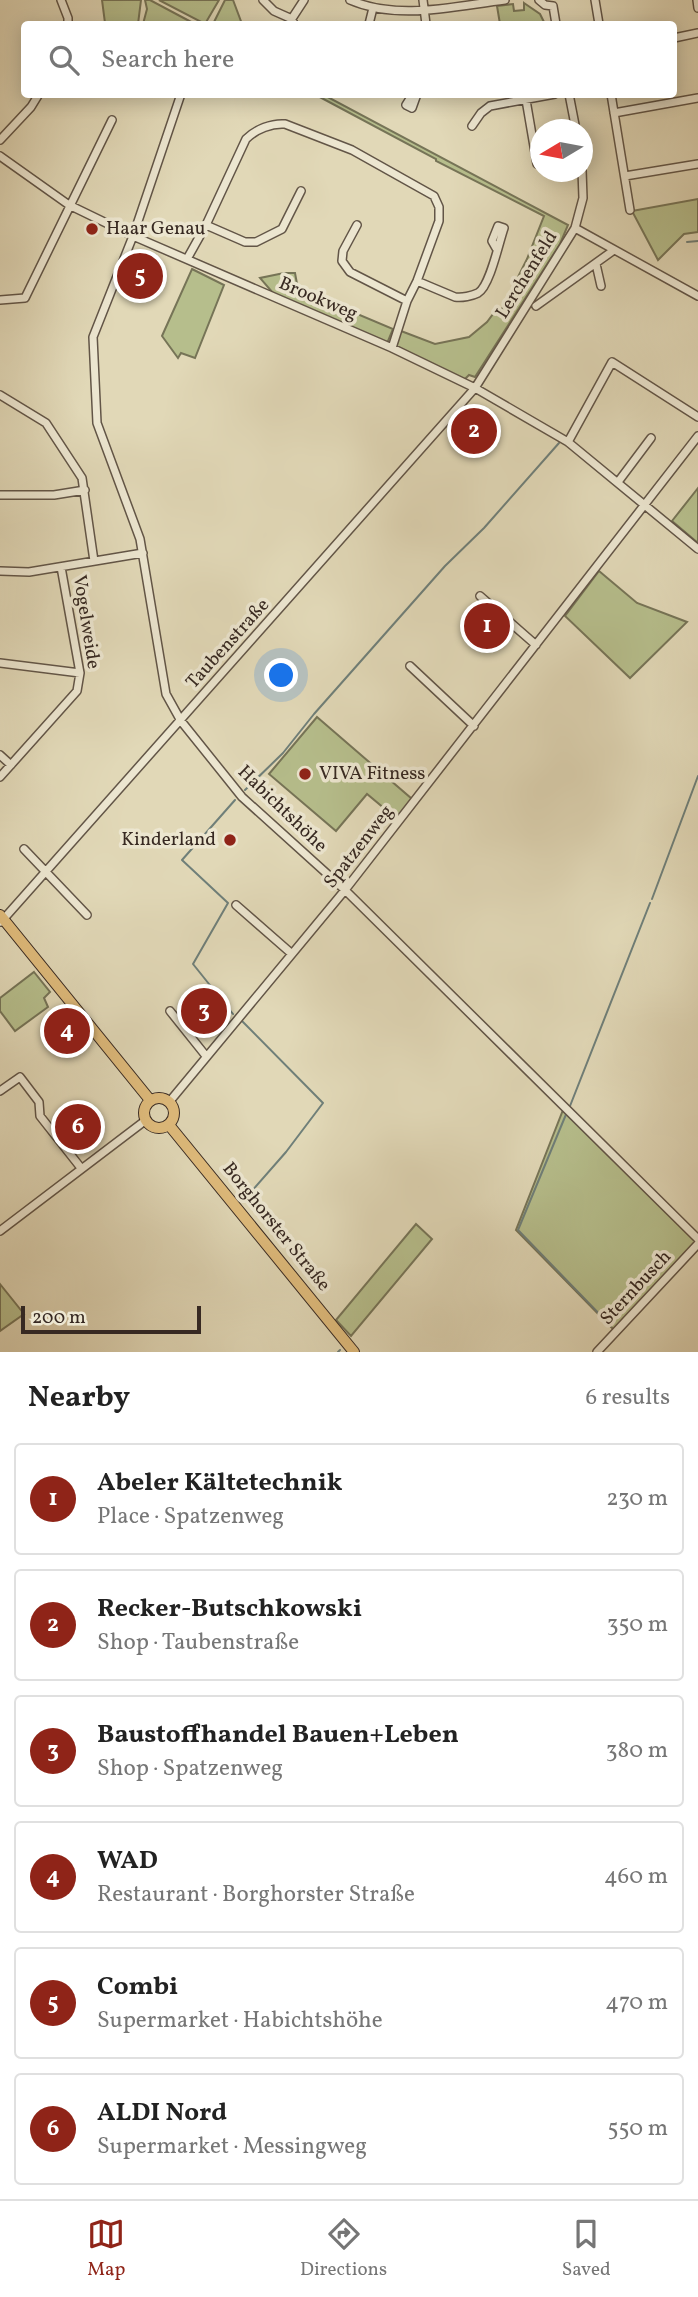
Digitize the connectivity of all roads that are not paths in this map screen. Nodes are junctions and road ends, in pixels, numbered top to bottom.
1 (61, 0) edge
2 (263, 0) edge
3 (304, 0) edge
4 (350, 0) edge
5 (423, 0) edge
6 (505, 0) edge
7 (540, 0) edge
8 (595, 0) edge
9 (696, 0) edge
10 (556, 3) edge
11 (373, 8) junction
12 (698, 8) edge
13 (424, 10) junction
14 (68, 21) edge
15 (289, 21) edge
16 (293, 21) edge
17 (370, 21) edge
18 (426, 21) edge
19 (556, 21) edge
20 (598, 21) edge
21 (698, 33) edge
22 (677, 37) edge
23 (37, 98) edge
24 (180, 98) edge
25 (522, 98) edge
26 (526, 98) edge
27 (570, 98) edge
28 (612, 98) edge
29 (698, 98) edge
30 (614, 113) junction
31 (574, 119) edge
32 (112, 120) dead end
33 (530, 121) edge
34 (471, 126) dead end
35 (0, 140) edge
36 (0, 156) edge
37 (698, 164) edge
38 (625, 176) junction
39 (583, 182) edge
40 (300, 191) dead end
41 (69, 205) junction
42 (630, 210) dead end
43 (206, 225) junction
44 (357, 225) dead end
45 (575, 228) junction
46 (133, 236) junction
47 (496, 248) dead end
48 (614, 250) junction
49 (187, 259) junction
50 (596, 264) junction
51 (417, 281) junction
52 (601, 286) dead end
53 (698, 296) edge
54 (0, 300) edge
55 (407, 302) junction
56 (536, 306) dead end
57 (392, 348) junction
58 (475, 388) junction
59 (0, 395) edge
60 (698, 417) edge
61 (698, 436) edge
62 (651, 438) dead end
63 (568, 442) junction
64 (618, 482) junction
65 (85, 490) junction
66 (0, 495) edge
67 (645, 505) junction
68 (698, 550) edge
69 (143, 552) junction
70 (94, 561) junction
71 (61, 567) junction
72 (0, 571) edge
73 (481, 596) dead end
74 (536, 645) junction
75 (0, 663) edge
76 (410, 666) dead end
77 (80, 673) junction
78 (181, 720) junction
79 (474, 726) junction
80 (0, 755) edge
81 (11, 765) junction
82 (0, 777) edge
83 (24, 849) dead end
84 (46, 871) junction
85 (345, 890) junction
86 (236, 905) dead end
87 (87, 915) dead end
88 (1, 919) edge
89 (292, 954) junction
90 (170, 1011) dead end
91 (206, 1056) junction
92 (0, 1091) edge
93 (150, 1100) junction
94 (170, 1101) junction
95 (146, 1120) junction
96 (169, 1125) junction
97 (81, 1168) junction
98 (0, 1231) edge
99 (698, 1239) edge
100 (698, 1244) edge
101 (355, 1352) edge
102 (597, 1352) edge

1 - 14 street
2 - 15 street
3 - 16 street
4 - 11 street
5 - 13 street
6 - 13 street
7 - 10 street
8 - 20 street
9 - 12 street
10 - 19 street
11 - 13 street
11 - 17 street
13 - 18 street
21 - 22 street
23 - 35 street
24 - 46 street, Habichtshöhe
25 - 34 street
26 - 33 street
27 - 31 street
28 - 30 street
29 - 30 street
30 - 38 street
32 - 41 street
36 - 41 street, Brookweg
37 - 38 street
38 - 42 street
39 - 45 street, Lerchenfeld
40 - 43 street
41 - 46 street, Brookweg
41 - 54 street
43 - 49 street
43 - 51 street
44 - 55 street
45 - 48 street
45 - 58 street, Lerchenfeld
46 - 49 street, Brookweg
46 - 69 street, Habichtshöhe
47 - 51 street
48 - 50 street
48 - 53 street
49 - 57 street, Brookweg
50 - 52 street
50 - 56 street
51 - 55 street
55 - 57 street
57 - 58 street, Brookweg
58 - 63 street, Brookweg
58 - 78 street, Taubenstraße
59 - 65 street
60 - 63 street
61 - 67 street, Spatzenweg
62 - 64 street
63 - 64 street, Brookweg
64 - 67 street, Brookweg
65 - 66 street
65 - 70 street
67 - 68 street, Brookweg
67 - 74 street, Spatzenweg
69 - 70 street
69 - 78 street, Habichtshöhe
70 - 71 street
71 - 72 street
71 - 77 street, Vogelweide
73 - 74 street
74 - 79 street, Spatzenweg
75 - 77 street
76 - 79 street
77 - 81 street, Vogelweide
78 - 84 street, Taubenstraße
78 - 85 street, Habichtshöhe
79 - 85 street, Spatzenweg
80 - 81 street
81 - 82 street, Vogelweide
83 - 84 street
84 - 87 street
84 - 88 street, Taubenstraße
85 - 89 street, Spatzenweg
85 - 99 street, Habichtshöhe
86 - 89 street
88 - 93 main road
89 - 91 street, Spatzenweg
90 - 91 street
91 - 94 street, Spatzenweg
92 - 97 street
93 - 94 main road
93 - 95 main road
94 - 96 main road
95 - 96 main road
95 - 97 street
96 - 101 main road, Borghorster Straße
97 - 98 street
100 - 102 street, Sternbusch

